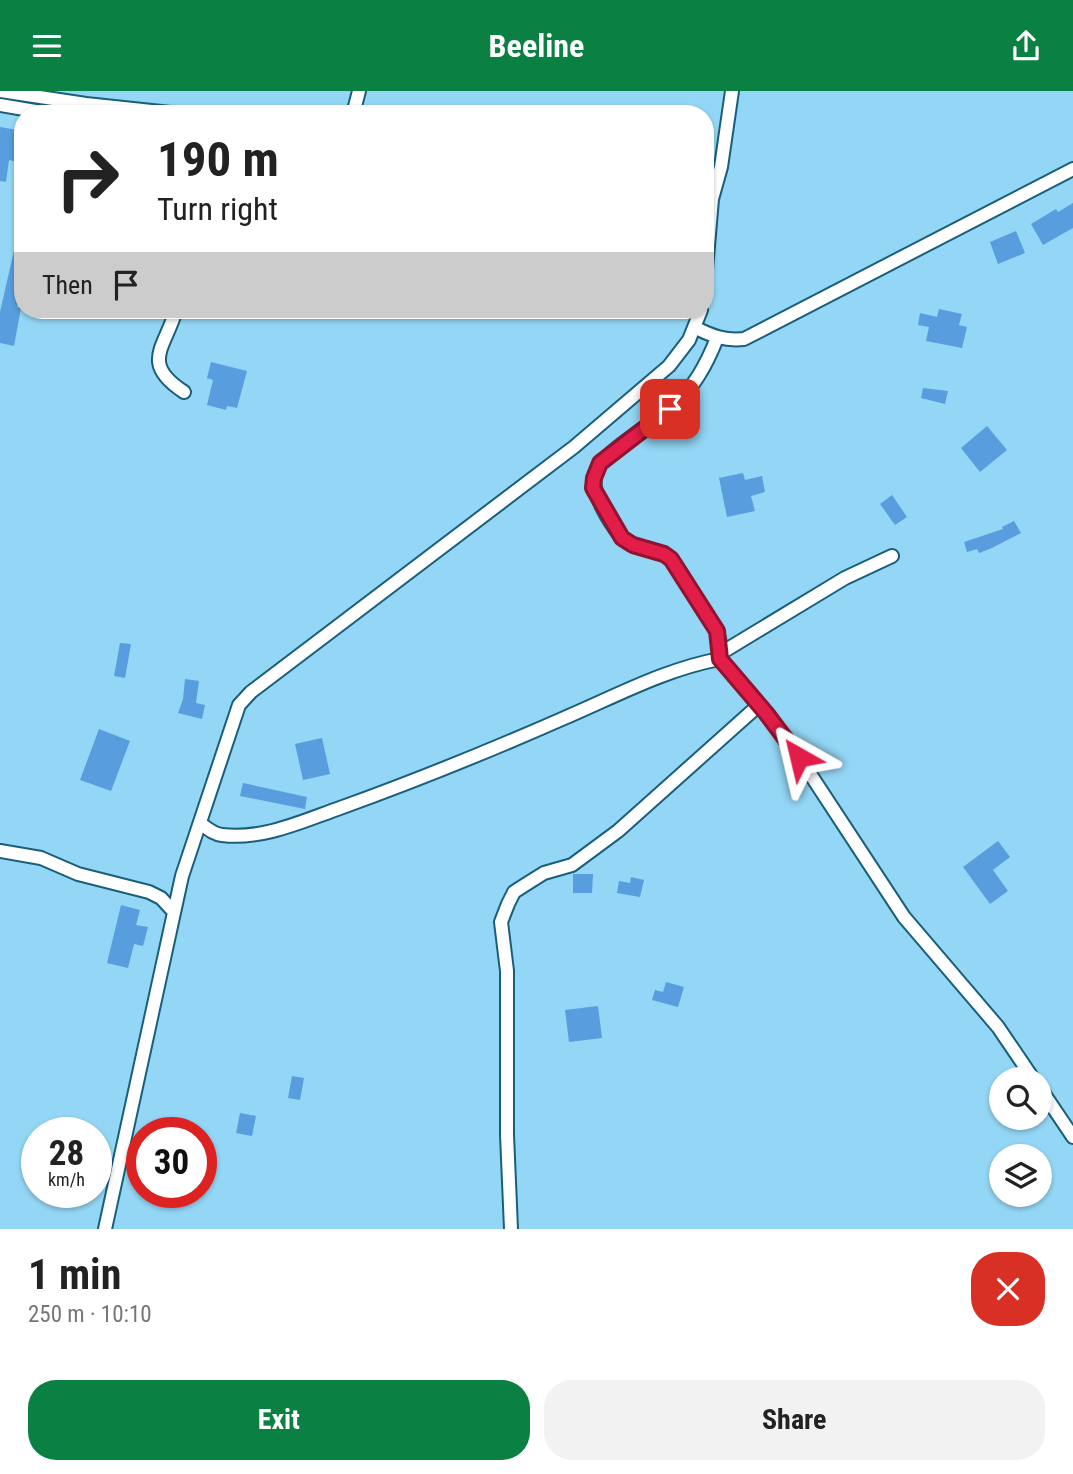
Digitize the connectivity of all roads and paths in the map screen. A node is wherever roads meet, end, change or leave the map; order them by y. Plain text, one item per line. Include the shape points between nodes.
1 (0, 91) edge
2 (732, 91) edge
3 (95, 105) edge
4 (1073, 169) edge
5 (714, 186) edge
6 (173, 319) edge
7 (698, 319) edge
8 (696, 328) junction
9 (717, 338) junction
10 (184, 392) dead end
11 (892, 556) dead end
12 (721, 656) junction
13 (759, 705) junction
14 (200, 823) junction
15 (0, 851) edge
16 (174, 912) junction
17 (1025, 1067) edge
18 (1052, 1106) edge
19 (1073, 1137) edge
20 (105, 1229) edge
21 (511, 1229) edge

1 - 3 street
2 - 5 street
4 - 9 street via 744,339
6 - 10 street via 161,349 160,371
7 - 8 street
8 - 9 street
8 - 14 street via 669,366 573,447 243,699
9 - 12 street via 689,391 600,463 593,488 622,538 671,559 717,631
11 - 12 street via 845,578
12 - 13 street
12 - 14 street via 285,827 223,835
13 - 17 street via 799,757 904,917 999,1027
13 - 21 street via 618,831 572,865 544,873 514,892 508,904 502,922 507,971
14 - 16 street
15 - 16 street via 149,891
16 - 20 street
18 - 19 street

